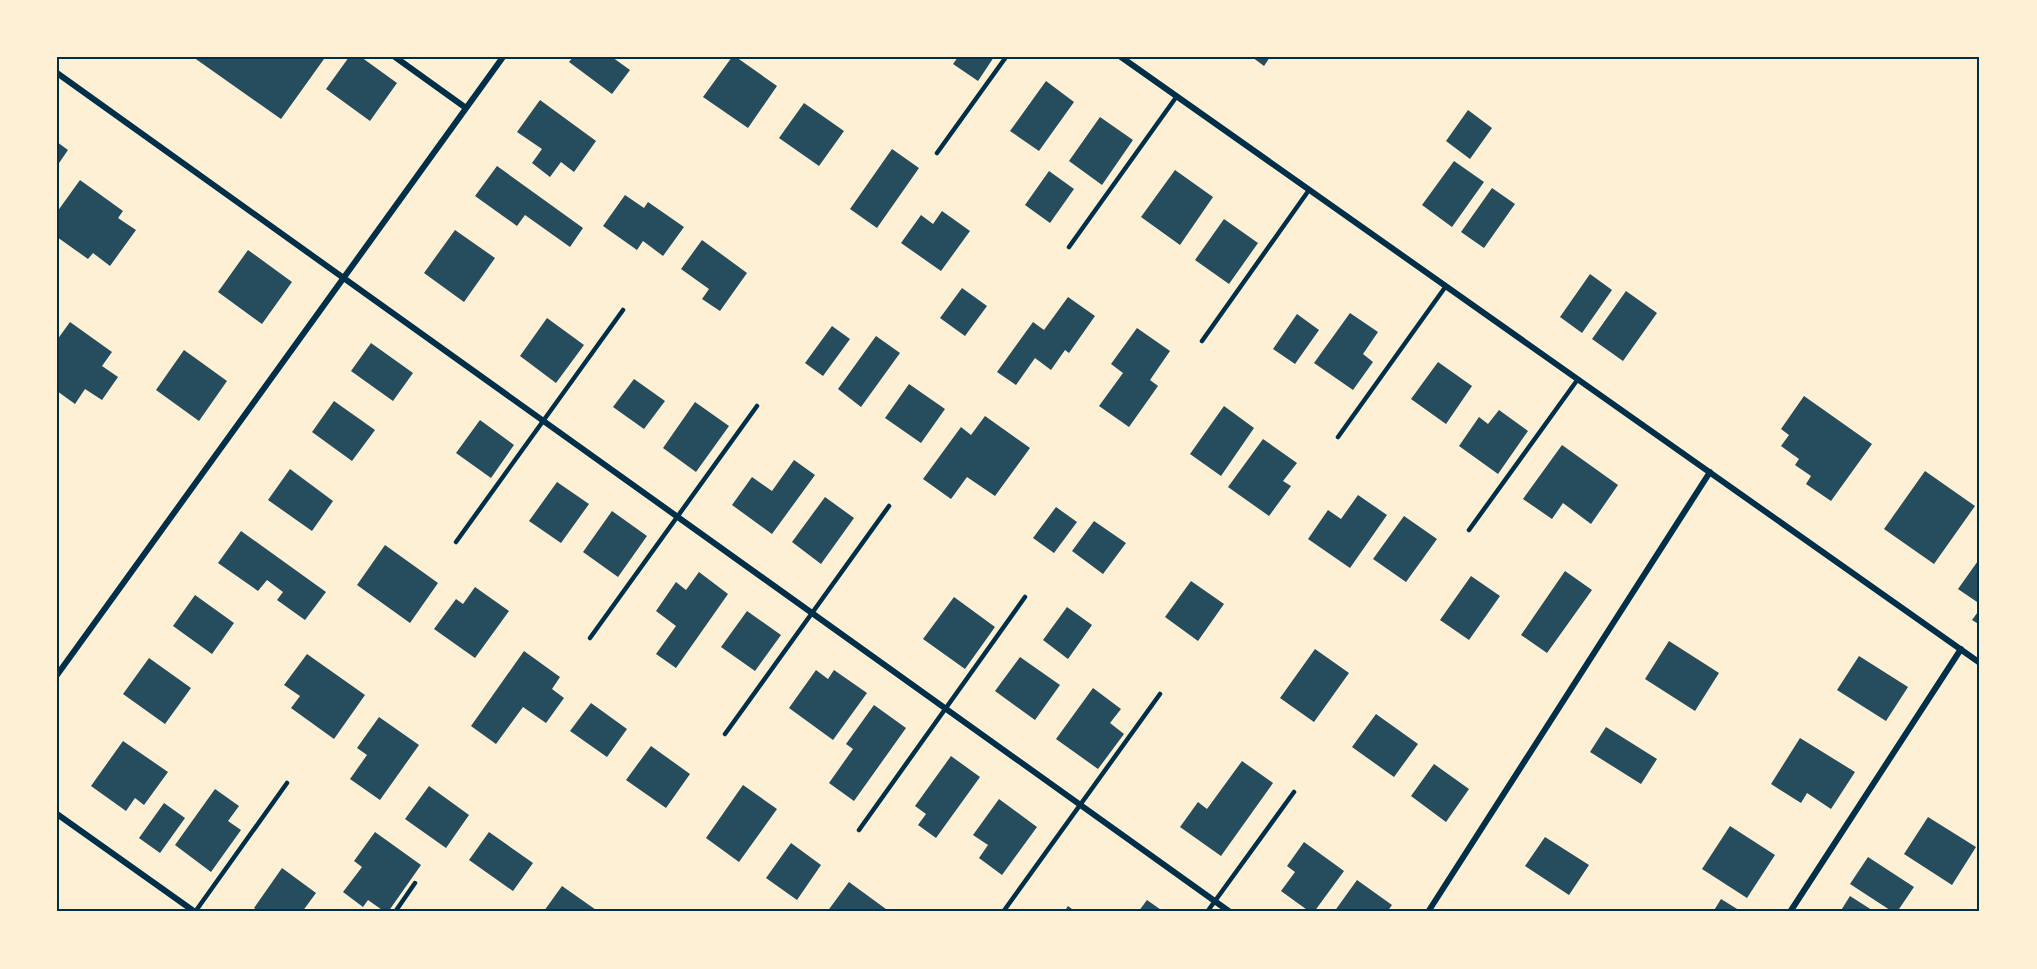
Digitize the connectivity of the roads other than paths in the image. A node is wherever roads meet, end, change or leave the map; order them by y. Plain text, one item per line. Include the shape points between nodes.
1 (395, 57) edge
2 (503, 57) edge
3 (1006, 57) edge
4 (1121, 57) edge
5 (57, 73) edge
6 (1177, 96) junction
7 (466, 108) junction
8 (937, 153) dead end
9 (1309, 190) junction
10 (1069, 247) dead end
11 (343, 278) junction
12 (1446, 286) junction
13 (623, 310) dead end
14 (1202, 341) dead end
15 (1578, 379) junction
16 (757, 406) dead end
17 (543, 421) junction
18 (1338, 437) dead end
19 (1710, 472) junction
20 (889, 506) dead end
21 (677, 517) junction
22 (1469, 530) dead end
23 (456, 542) dead end
24 (1025, 597) dead end
25 (812, 613) junction
26 (590, 638) dead end
27 (1961, 649) junction
28 (1980, 663) edge
29 (57, 675) edge
30 (1160, 694) dead end
31 (946, 709) junction
32 (725, 734) dead end
33 (287, 783) dead end
34 (1294, 792) dead end
35 (1080, 805) junction
36 (57, 814) edge
37 (859, 830) dead end
38 (415, 884) dead end
39 (1215, 901) junction
40 (195, 912) edge
41 (395, 912) edge
42 (1003, 912) edge
43 (1207, 912) edge
44 (1230, 912) edge
45 (1428, 912) edge
46 (1790, 912) edge

1 - 7 street
2 - 7 street
3 - 8 lane
4 - 6 street
5 - 11 street
6 - 9 street
6 - 10 lane
7 - 11 street
9 - 12 street
9 - 14 lane
11 - 17 street
11 - 29 street
12 - 15 street
12 - 18 lane
13 - 17 lane
15 - 19 street
15 - 22 lane
16 - 21 lane
17 - 21 street
17 - 23 lane
19 - 27 street
19 - 45 street
20 - 25 lane
21 - 25 street
21 - 26 lane
24 - 31 lane
25 - 31 street
25 - 32 lane
27 - 28 street
27 - 46 street
30 - 35 lane
31 - 35 street
31 - 37 lane
33 - 40 lane
34 - 39 lane
35 - 39 street
35 - 42 lane
36 - 40 street
38 - 41 lane
39 - 43 lane
39 - 44 street

